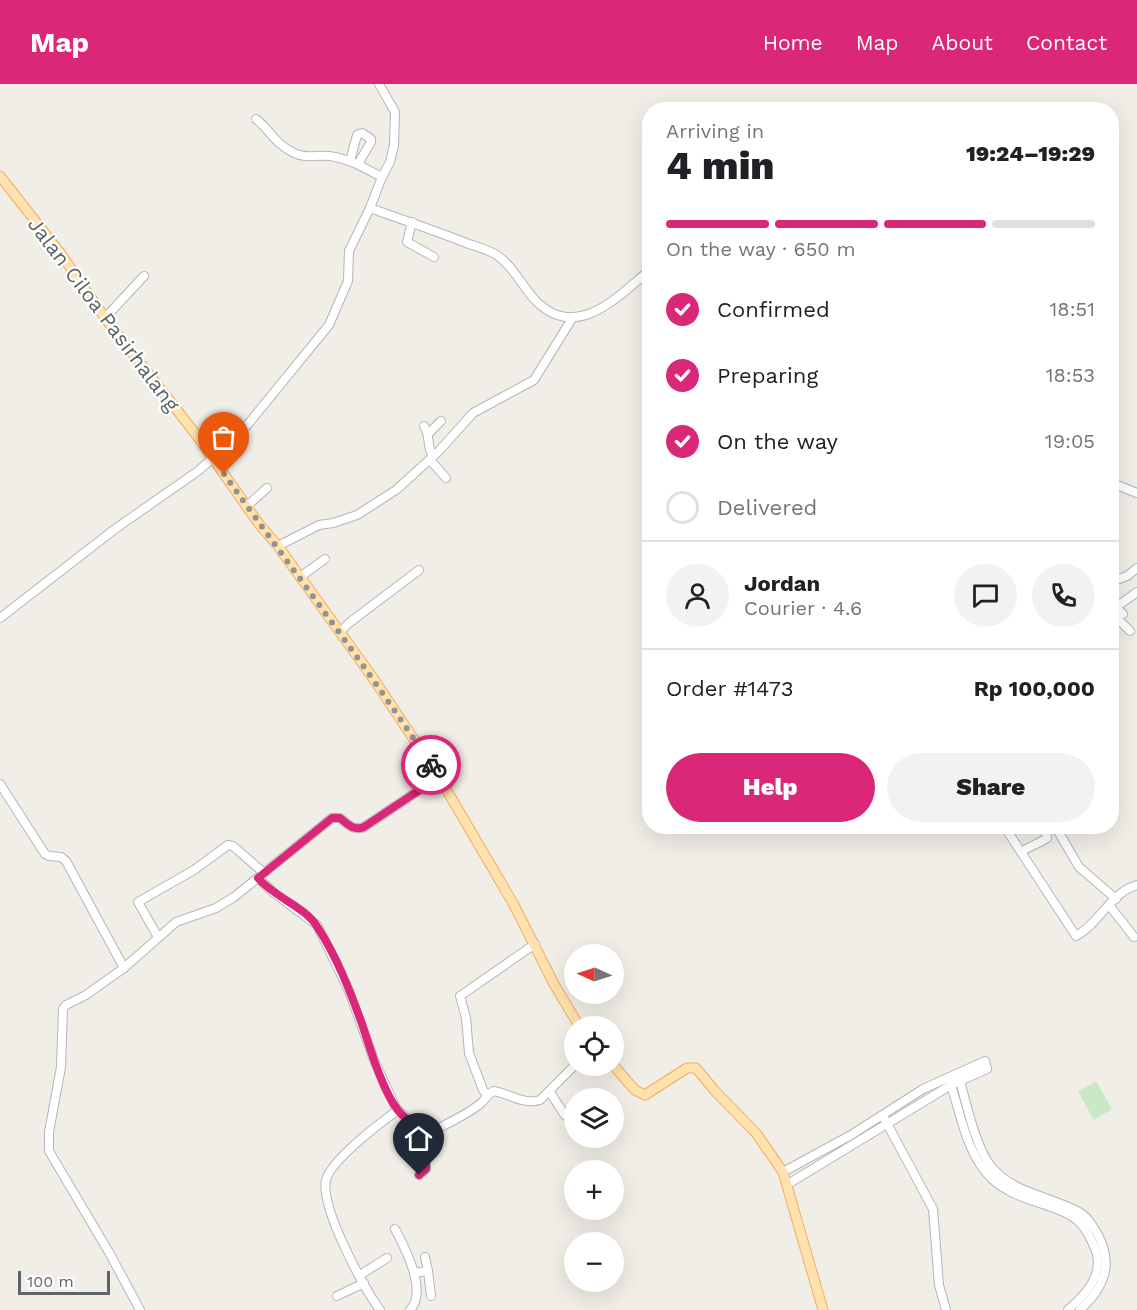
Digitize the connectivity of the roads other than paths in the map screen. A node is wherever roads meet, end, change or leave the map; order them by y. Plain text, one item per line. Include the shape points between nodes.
1 (379, 84) edge
2 (256, 119) dead end
3 (0, 176) edge
4 (382, 177) junction
5 (370, 208) junction
6 (412, 222) junction
7 (434, 256) dead end
8 (144, 276) dead end
9 (642, 277) edge
10 (573, 317) junction
11 (105, 318) junction
12 (441, 421) dead end
13 (213, 458) junction
14 (431, 458) junction
15 (446, 478) dead end
16 (1119, 486) edge
17 (267, 488) dead end
18 (1137, 493) edge
19 (247, 506) junction
20 (278, 546) junction
21 (325, 559) dead end
22 (419, 570) dead end
23 (1136, 571) edge
24 (300, 577) junction
25 (1119, 579) dead end
26 (1137, 592) edge
27 (1133, 600) edge
28 (1119, 607) edge
29 (1119, 612) edge
30 (1123, 614) dead end
31 (1119, 617) edge
32 (0, 618) edge
33 (1130, 631) dead end
34 (340, 632) junction
35 (439, 777) junction
36 (0, 784) edge
37 (1009, 834) edge
38 (1046, 834) edge
39 (1059, 834) edge
40 (1021, 852) junction
41 (261, 876) junction
42 (1137, 885) edge
43 (1116, 899) junction
44 (1109, 905) junction
45 (158, 937) junction
46 (1134, 937) dead end
47 (535, 944) junction
48 (124, 968) junction
49 (573, 1016) edge
50 (986, 1065) dead end
51 (565, 1076) edge
52 (623, 1076) edge
53 (959, 1077) junction
54 (950, 1082) junction
55 (550, 1092) junction
56 (488, 1095) junction
57 (398, 1110) junction
58 (564, 1114) edge
59 (882, 1114) junction
60 (887, 1123) junction
61 (421, 1131) junction
62 (783, 1172) junction
63 (419, 1175) dead end
64 (788, 1184) junction
65 (394, 1229) dead end
66 (424, 1257) dead end
67 (387, 1258) dead end
68 (428, 1270) junction
69 (414, 1274) junction
70 (362, 1279) junction
71 (337, 1296) dead end
72 (430, 1296) dead end
73 (140, 1310) edge
74 (380, 1310) edge
75 (410, 1310) edge
76 (823, 1310) edge
77 (946, 1310) edge
78 (1068, 1310) edge
79 (1080, 1310) edge

1 - 4 street via 395,112 396,124 390,162
2 - 4 street via 273,138 296,154 334,156
3 - 11 main road, Jalan Ciloa Pasirhalang via 62,254
4 - 5 street
5 - 6 street
5 - 13 street via 349,251 348,280 329,325 240,434
6 - 7 street via 407,242
6 - 10 street via 497,255 537,302
8 - 11 street
9 - 10 street via 606,306
10 - 14 street via 534,380 473,413
11 - 13 main road, Jalan Ciloa Pasirhalang
12 - 14 street via 426,430
13 - 19 main road, Jalan Ciloa Pasirhalang
13 - 32 street
14 - 15 street
14 - 20 street via 396,490 357,516 319,525
16 - 18 street
17 - 19 street
19 - 20 main road, Jalan Ciloa Pasirhalang
20 - 24 main road, Jalan Ciloa Pasirhalang
21 - 24 street
22 - 34 street
23 - 25 street
24 - 34 main road, Jalan Ciloa Pasirhalang
26 - 27 street
27 - 28 street
29 - 30 street
31 - 33 street
34 - 35 main road, Jalan Ciloa Pasirhalang
35 - 41 street via 364,827 358,829 340,818 332,818
35 - 47 main road, Jalan Ciloa Pasirhalang
36 - 48 street via 45,854 66,861
37 - 40 street
38 - 40 street via 1047,838
39 - 43 street via 1079,867
40 - 44 street via 1076,936
41 - 45 street via 216,908 176,922
41 - 45 street via 228,845 138,902
41 - 57 street via 274,893 317,925
42 - 43 street
43 - 44 street
44 - 46 street
45 - 48 street
47 - 49 main road, Jalan Ciloa Pasirhalang
47 - 56 street via 460,996 469,1053
48 - 73 street via 63,1009 61,1067 48,1141 51,1156
50 - 53 street
51 - 55 street
52 - 62 main road via 645,1095 687,1068 696,1068 756,1133
53 - 54 street
53 - 79 street via 989,1164 1006,1180 1082,1213 1101,1240 1106,1255 1101,1284
54 - 59 street via 923,1089
54 - 60 street
54 - 78 street via 981,1167 991,1178 1026,1199 1077,1220 1093,1243 1098,1257 1094,1281
55 - 56 street via 534,1102 496,1091
55 - 58 street
56 - 61 street via 447,1124 429,1133
57 - 61 street
57 - 70 street via 345,1155 326,1180 331,1213
59 - 60 street
59 - 62 street
60 - 64 street
60 - 77 street via 933,1209 939,1286
61 - 63 street via 419,1142 427,1164
62 - 64 main road
64 - 76 main road
65 - 69 street
66 - 68 street
67 - 70 street
68 - 69 street
68 - 72 street
69 - 75 street via 416,1301
70 - 71 street
70 - 74 street

